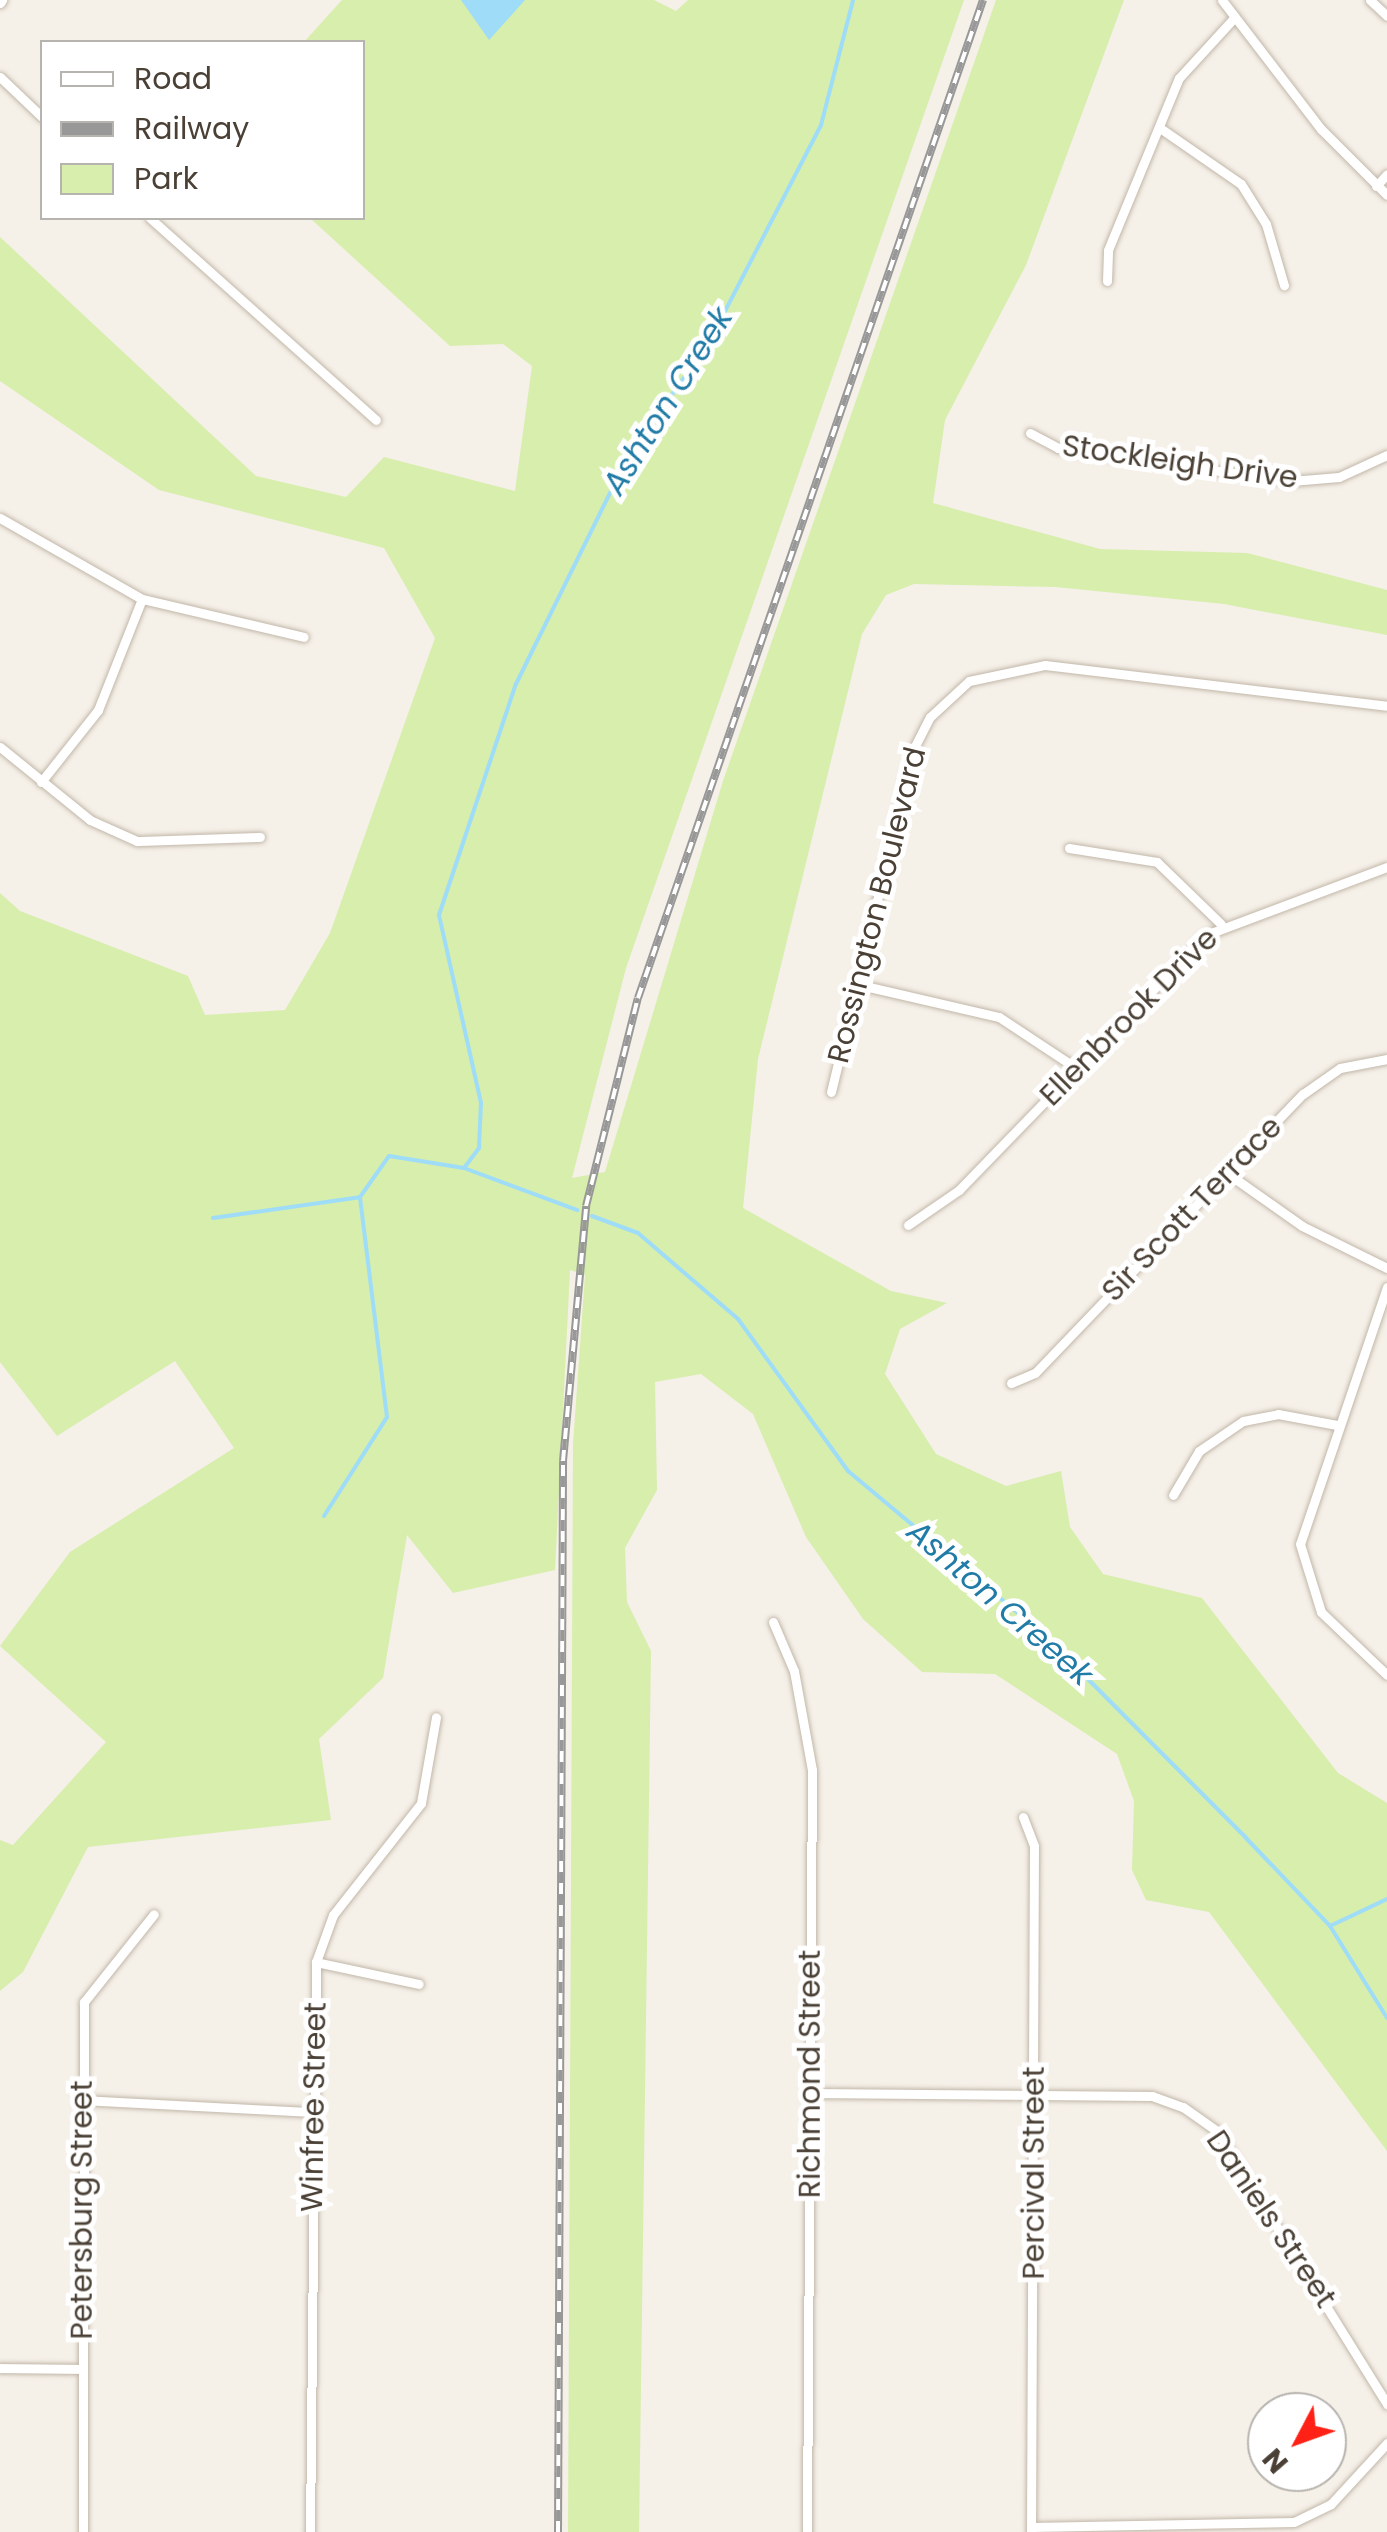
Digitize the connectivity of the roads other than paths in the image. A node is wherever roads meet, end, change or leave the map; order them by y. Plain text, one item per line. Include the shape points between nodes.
1 (1222, 0) edge
2 (1370, 0) edge
3 (1387, 16) edge
4 (1233, 19) junction
5 (0, 78) edge
6 (40, 115) edge
7 (1160, 128) junction
8 (1387, 174) edge
9 (1376, 186) junction
10 (1387, 195) edge
11 (152, 220) edge
12 (1107, 280) dead end
13 (1284, 285) dead end
14 (376, 420) dead end
15 (1030, 434) dead end
16 (1387, 455) edge
17 (0, 518) edge
18 (142, 598) junction
19 (304, 637) dead end
20 (1387, 706) edge
21 (0, 746) edge
22 (41, 782) junction
23 (260, 837) dead end
24 (1069, 848) dead end
25 (1387, 868) edge
26 (1221, 924) junction
27 (856, 984) junction
28 (1387, 1059) edge
29 (1076, 1068) junction
30 (831, 1092) dead end
31 (1227, 1173) junction
32 (908, 1226) dead end
33 (1387, 1268) edge
34 (1387, 1288) edge
35 (1011, 1383) dead end
36 (1337, 1426) junction
37 (1173, 1494) dead end
38 (773, 1622) dead end
39 (1387, 1676) edge
40 (436, 1717) dead end
41 (1023, 1816) dead end
42 (154, 1914) dead end
43 (316, 1962) junction
44 (418, 1984) dead end
45 (810, 2092) junction
46 (1035, 2094) junction
47 (81, 2100) junction
48 (313, 2112) junction
49 (0, 2368) edge
50 (83, 2369) junction
51 (1387, 2404) edge
52 (1387, 2443) edge
53 (1032, 2530) edge
54 (83, 2532) edge
55 (310, 2532) edge
56 (807, 2532) edge

1 - 4 street
2 - 3 street
4 - 7 street via 1186,67
4 - 9 street
5 - 6 street
7 - 12 street via 1108,250
7 - 13 street via 1241,184 1266,224
8 - 9 street
9 - 10 street
11 - 14 street
15 - 16 street, Stockleigh Drive via 1058,448 1291,481 1339,478
17 - 18 street
18 - 19 street
18 - 22 street via 98,710
20 - 27 street, Rossington Boulevard via 1045,665 968,681 930,716 913,750
21 - 22 street
22 - 23 street via 90,820 137,841
24 - 26 street via 1116,848 1157,862
25 - 26 street, Ellenbrook Drive
26 - 29 street, Ellenbrook Drive
27 - 29 street via 998,1017
27 - 30 street, Rossington Boulevard
28 - 31 street, Sir Scott Terrace via 1326,1075
29 - 32 street, Ellenbrook Drive via 931,1217
31 - 33 street via 1302,1226
31 - 35 street, Sir Scott Terrace via 1035,1373
34 - 36 street
36 - 37 street via 1278,1414 1244,1421 1198,1451
36 - 39 street via 1304,1519 1304,1581 1330,1624
38 - 45 street, Richmond Street via 794,1670 812,1770
40 - 43 street, Winfree Street via 421,1803 333,1915
41 - 46 street, Percival Street via 1034,1846
42 - 47 street, Petersburg Street via 84,2002
43 - 44 street
43 - 48 street, Winfree Street
45 - 46 street, Daniels Street
45 - 56 street, Richmond Street
46 - 51 street, Daniels Street via 1152,2096 1217,2131
46 - 53 street, Percival Street
47 - 48 street
47 - 50 street, Petersburg Street
48 - 55 street, Winfree Street
49 - 50 street
50 - 54 street, Petersburg Street
52 - 53 street via 1331,2504 1294,2522

